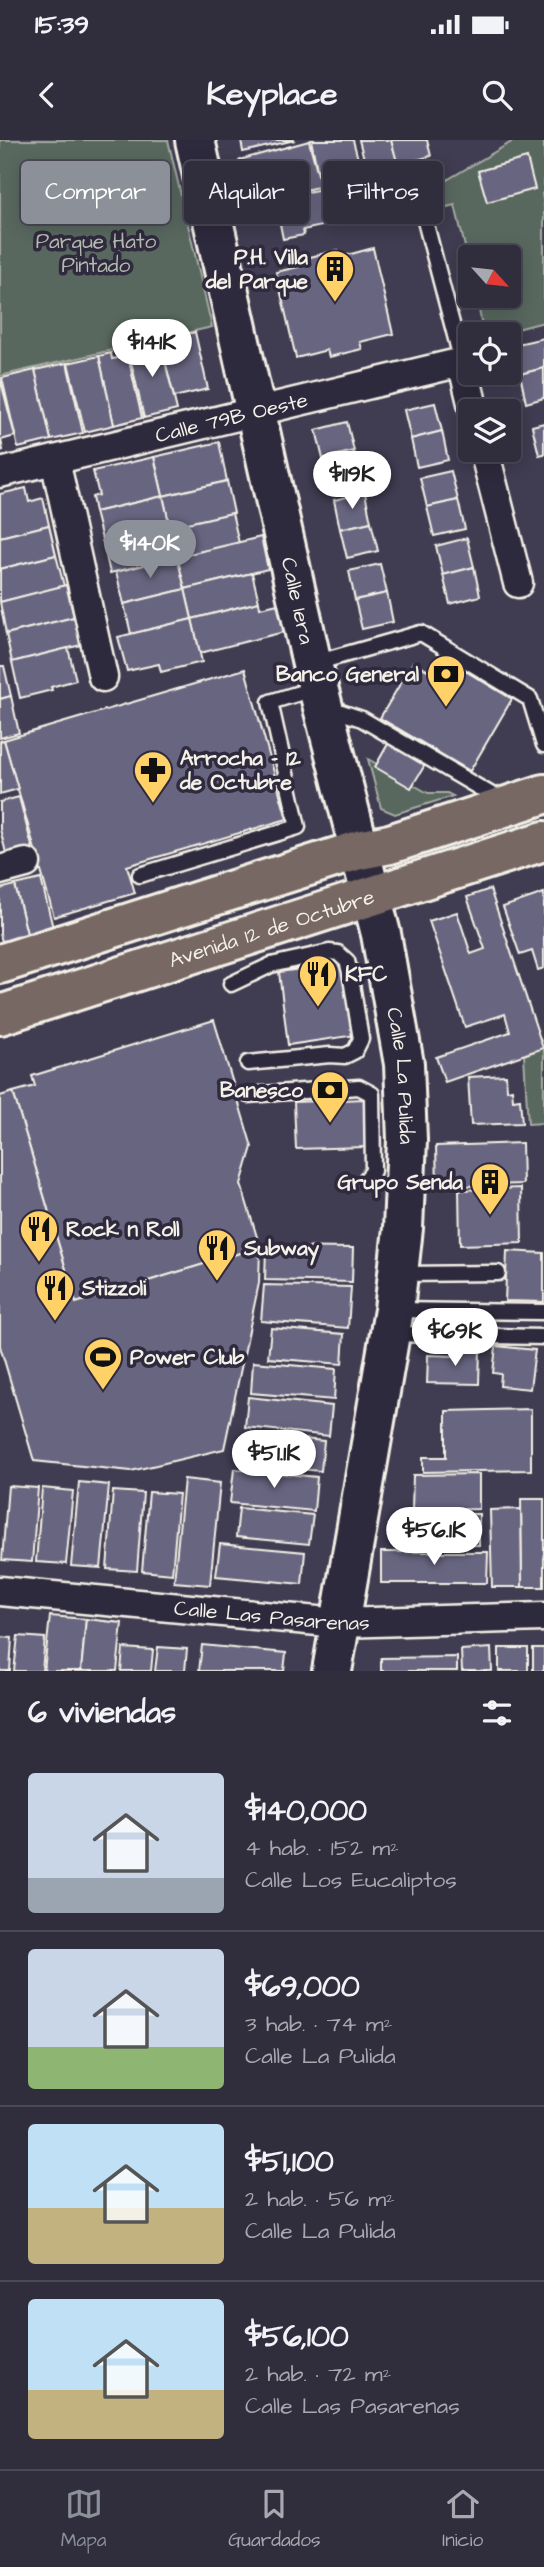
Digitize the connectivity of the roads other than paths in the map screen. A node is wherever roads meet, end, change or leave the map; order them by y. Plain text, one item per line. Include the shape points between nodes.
1 (195, 140) edge
2 (426, 224) edge
3 (458, 347) edge
4 (458, 363) edge
5 (254, 412) junction
6 (55, 460) junction
7 (487, 462) edge
8 (0, 473) edge
9 (518, 583) dead end
10 (103, 677) dead end
11 (317, 686) junction
12 (544, 745) edge
13 (527, 799) edge
14 (544, 841) edge
15 (359, 850) junction
16 (140, 875) dead end
17 (371, 897) junction
18 (0, 964) edge
19 (231, 984) dead end
20 (0, 1015) edge
21 (248, 1063) dead end
22 (248, 1095) dead end
23 (366, 1179) dead end
24 (498, 1273) dead end
25 (394, 1306) junction
26 (544, 1312) edge
27 (544, 1337) edge
28 (0, 1591) edge
29 (544, 1617) edge
30 (339, 1623) junction
31 (331, 1671) edge

1 - 5 main road, Calle 1era
2 - 3 lane
4 - 5 street, Calle 79B Oeste
5 - 6 street, Calle 79B Oeste
5 - 11 main road, Calle 1era
6 - 8 street, Calle 79B Oeste
6 - 10 street
7 - 9 street
11 - 12 lane via 421,634 530,699
11 - 13 lane via 362,719
11 - 15 main road, Calle 1era
11 - 16 lane via 270,702 298,827
13 - 15 main road
14 - 17 main road, Avenida 12 de Octubre
15 - 17 main road, Calle 1era
15 - 18 main road
17 - 20 main road, Avenida 12 de Octubre
17 - 25 main road, Calle La Pulida via 404,1064 407,1140
19 - 21 lane via 271,965 329,951 346,961 350,972 360,1039 355,1051 345,1056
22 - 23 lane via 359,1087 372,1094 373,1171
24 - 25 lane
25 - 26 lane
25 - 27 lane
25 - 30 main road, Calle La Pulida
28 - 30 street, Calle Las Pasarenas
29 - 30 street, Calle Las Pasarenas
30 - 31 main road, Calle La Pulida

